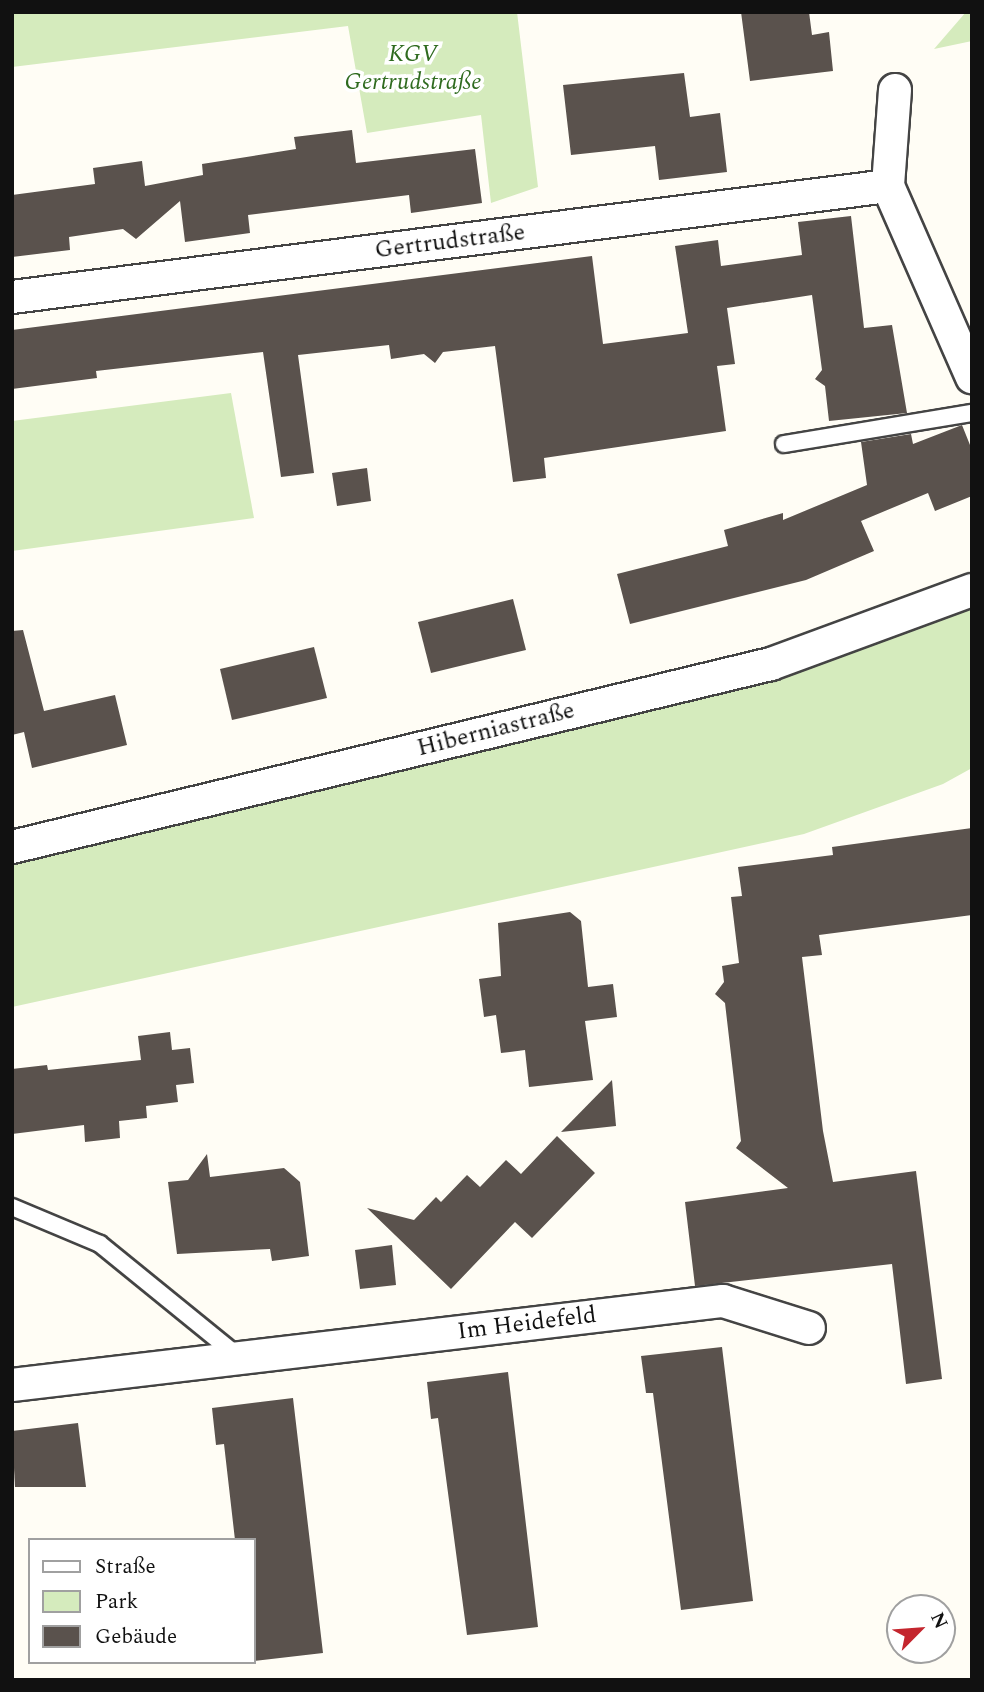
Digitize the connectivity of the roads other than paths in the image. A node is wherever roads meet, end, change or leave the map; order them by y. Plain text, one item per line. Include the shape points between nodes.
1 (895, 90) dead end
2 (888, 186) junction
3 (12, 297) edge
4 (972, 377) edge
5 (972, 413) edge
6 (783, 444) dead end
7 (972, 590) edge
8 (12, 847) edge
9 (12, 1207) edge
10 (810, 1328) dead end
11 (241, 1359) junction
12 (12, 1385) edge

1 - 2 street
2 - 3 street, Gertrudstraße
2 - 4 street
5 - 6 lane
7 - 8 street, Hiberniastraße via 771,664
9 - 11 lane via 100,1244
10 - 11 street, Im Heidefeld via 723,1301
11 - 12 street, Im Heidefeld

